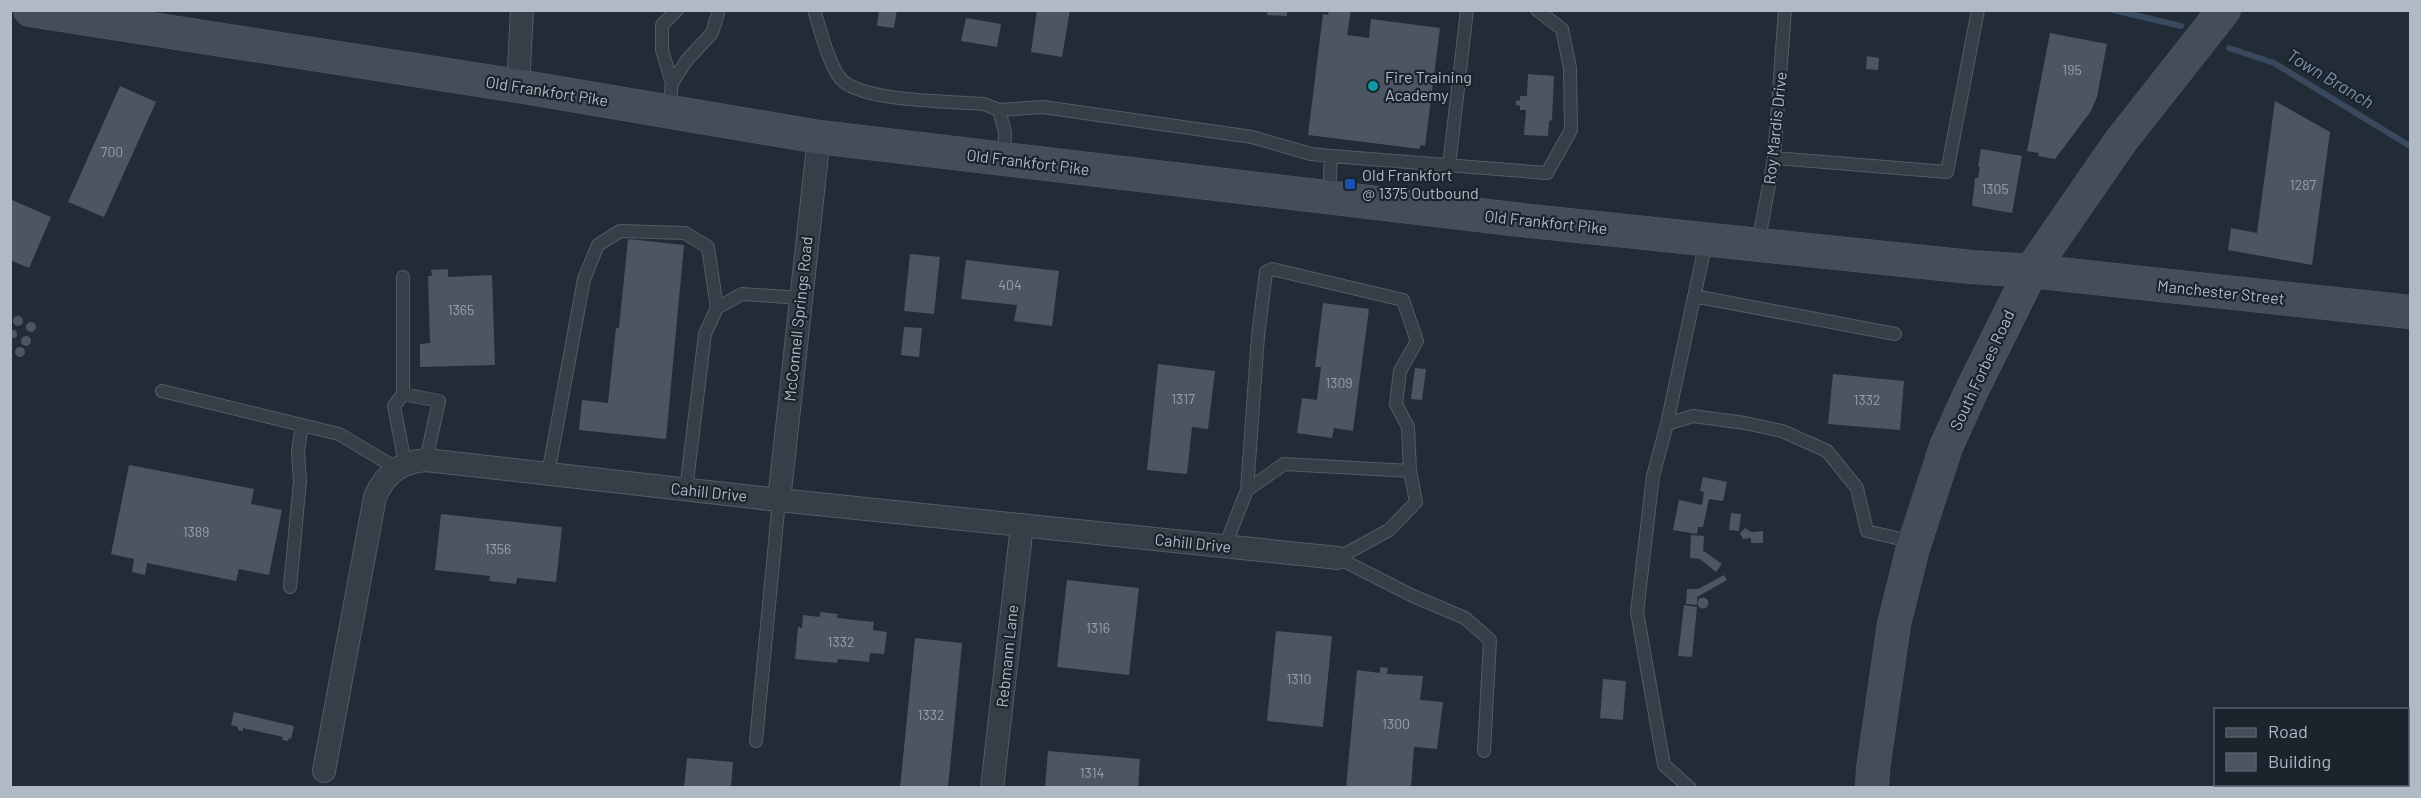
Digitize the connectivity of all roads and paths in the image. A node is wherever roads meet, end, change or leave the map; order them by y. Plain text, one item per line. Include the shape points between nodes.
1 (522, 10) edge
2 (677, 10) edge
3 (719, 10) edge
4 (814, 10) edge
5 (1467, 10) edge
6 (1537, 10) edge
7 (1785, 10) edge
8 (1978, 10) edge
9 (2224, 10) edge
10 (39, 11) edge
11 (518, 86) junction
12 (671, 97) junction
13 (999, 110) junction
14 (819, 137) junction
15 (1331, 156) junction
16 (1774, 158) junction
17 (1004, 159) junction
18 (1449, 166) junction
19 (1329, 197) junction
20 (1706, 239) junction
21 (1757, 245) junction
22 (2031, 271) junction
23 (403, 277) dead end
24 (1694, 296) junction
25 (801, 298) junction
26 (717, 308) junction
27 (2410, 312) edge
28 (1895, 334) dead end
29 (162, 391) dead end
30 (403, 394) junction
31 (1667, 424) junction
32 (302, 425) junction
33 (409, 464) junction
34 (1410, 471) junction
35 (548, 474) junction
36 (686, 490) junction
37 (1247, 490) junction
38 (779, 500) junction
39 (1022, 525) junction
40 (1915, 542) junction
41 (1225, 546) junction
42 (1338, 558) junction
43 (290, 587) dead end
44 (756, 741) dead end
45 (1484, 751) dead end
46 (323, 779) edge
47 (992, 788) edge
48 (1690, 788) edge
49 (1872, 788) edge

1 - 11 street
2 - 12 lane via 662,25 662,50
3 - 12 lane via 712,33 687,60
4 - 13 lane via 829,57 843,82 869,94 984,104
5 - 18 lane
6 - 18 lane via 1562,29 1570,68 1571,130 1547,173
7 - 16 lane, Roy Mardis Drive
8 - 16 lane via 1947,172
9 - 22 main road, South Forbes Road via 2120,142
10 - 11 main road, Old Frankfort Pike
11 - 12 main road, Old Frankfort Pike
12 - 14 main road, Old Frankfort Pike
13 - 15 lane via 1043,108 1252,137
13 - 17 lane via 1005,132
14 - 17 main road, Old Frankfort Pike
14 - 25 street, McConnell Springs Road
15 - 18 lane
15 - 19 lane
16 - 21 lane, Roy Mardis Drive
17 - 19 main road, Old Frankfort Pike
19 - 20 main road, Old Frankfort Pike
20 - 21 main road, Old Frankfort Pike
20 - 24 lane
21 - 22 main road, Old Frankfort Pike
22 - 27 main road, Manchester Street
22 - 40 main road, South Forbes Road via 1946,447
23 - 30 lane
24 - 28 lane
24 - 31 lane
25 - 26 lane via 742,294
25 - 38 street, McConnell Springs Road
26 - 35 lane via 708,247 685,232 620,231 598,245 584,279
26 - 36 lane via 705,334
29 - 32 lane
30 - 33 lane via 394,406
30 - 33 lane via 439,401
31 - 40 lane via 1693,416 1745,423 1782,431 1827,451 1857,488 1868,531
31 - 48 lane via 1653,476 1637,612 1664,765
32 - 33 lane via 339,434
32 - 43 lane
33 - 35 street, Cahill Drive
33 - 46 street via 380,485 373,507
34 - 37 lane via 1284,464
34 - 37 lane via 1408,428 1396,404 1400,371 1417,341 1404,300 1272,269 1266,272 1258,336
34 - 42 lane via 1416,502 1389,530
35 - 36 street, Cahill Drive
36 - 38 street, Cahill Drive
37 - 41 lane
38 - 39 street, Cahill Drive
38 - 44 lane
39 - 41 street, Cahill Drive
39 - 47 street, Rebmann Lane
40 - 49 main road, South Forbes Road via 1894,624
41 - 42 street, Cahill Drive
42 - 45 lane via 1465,618 1490,640

